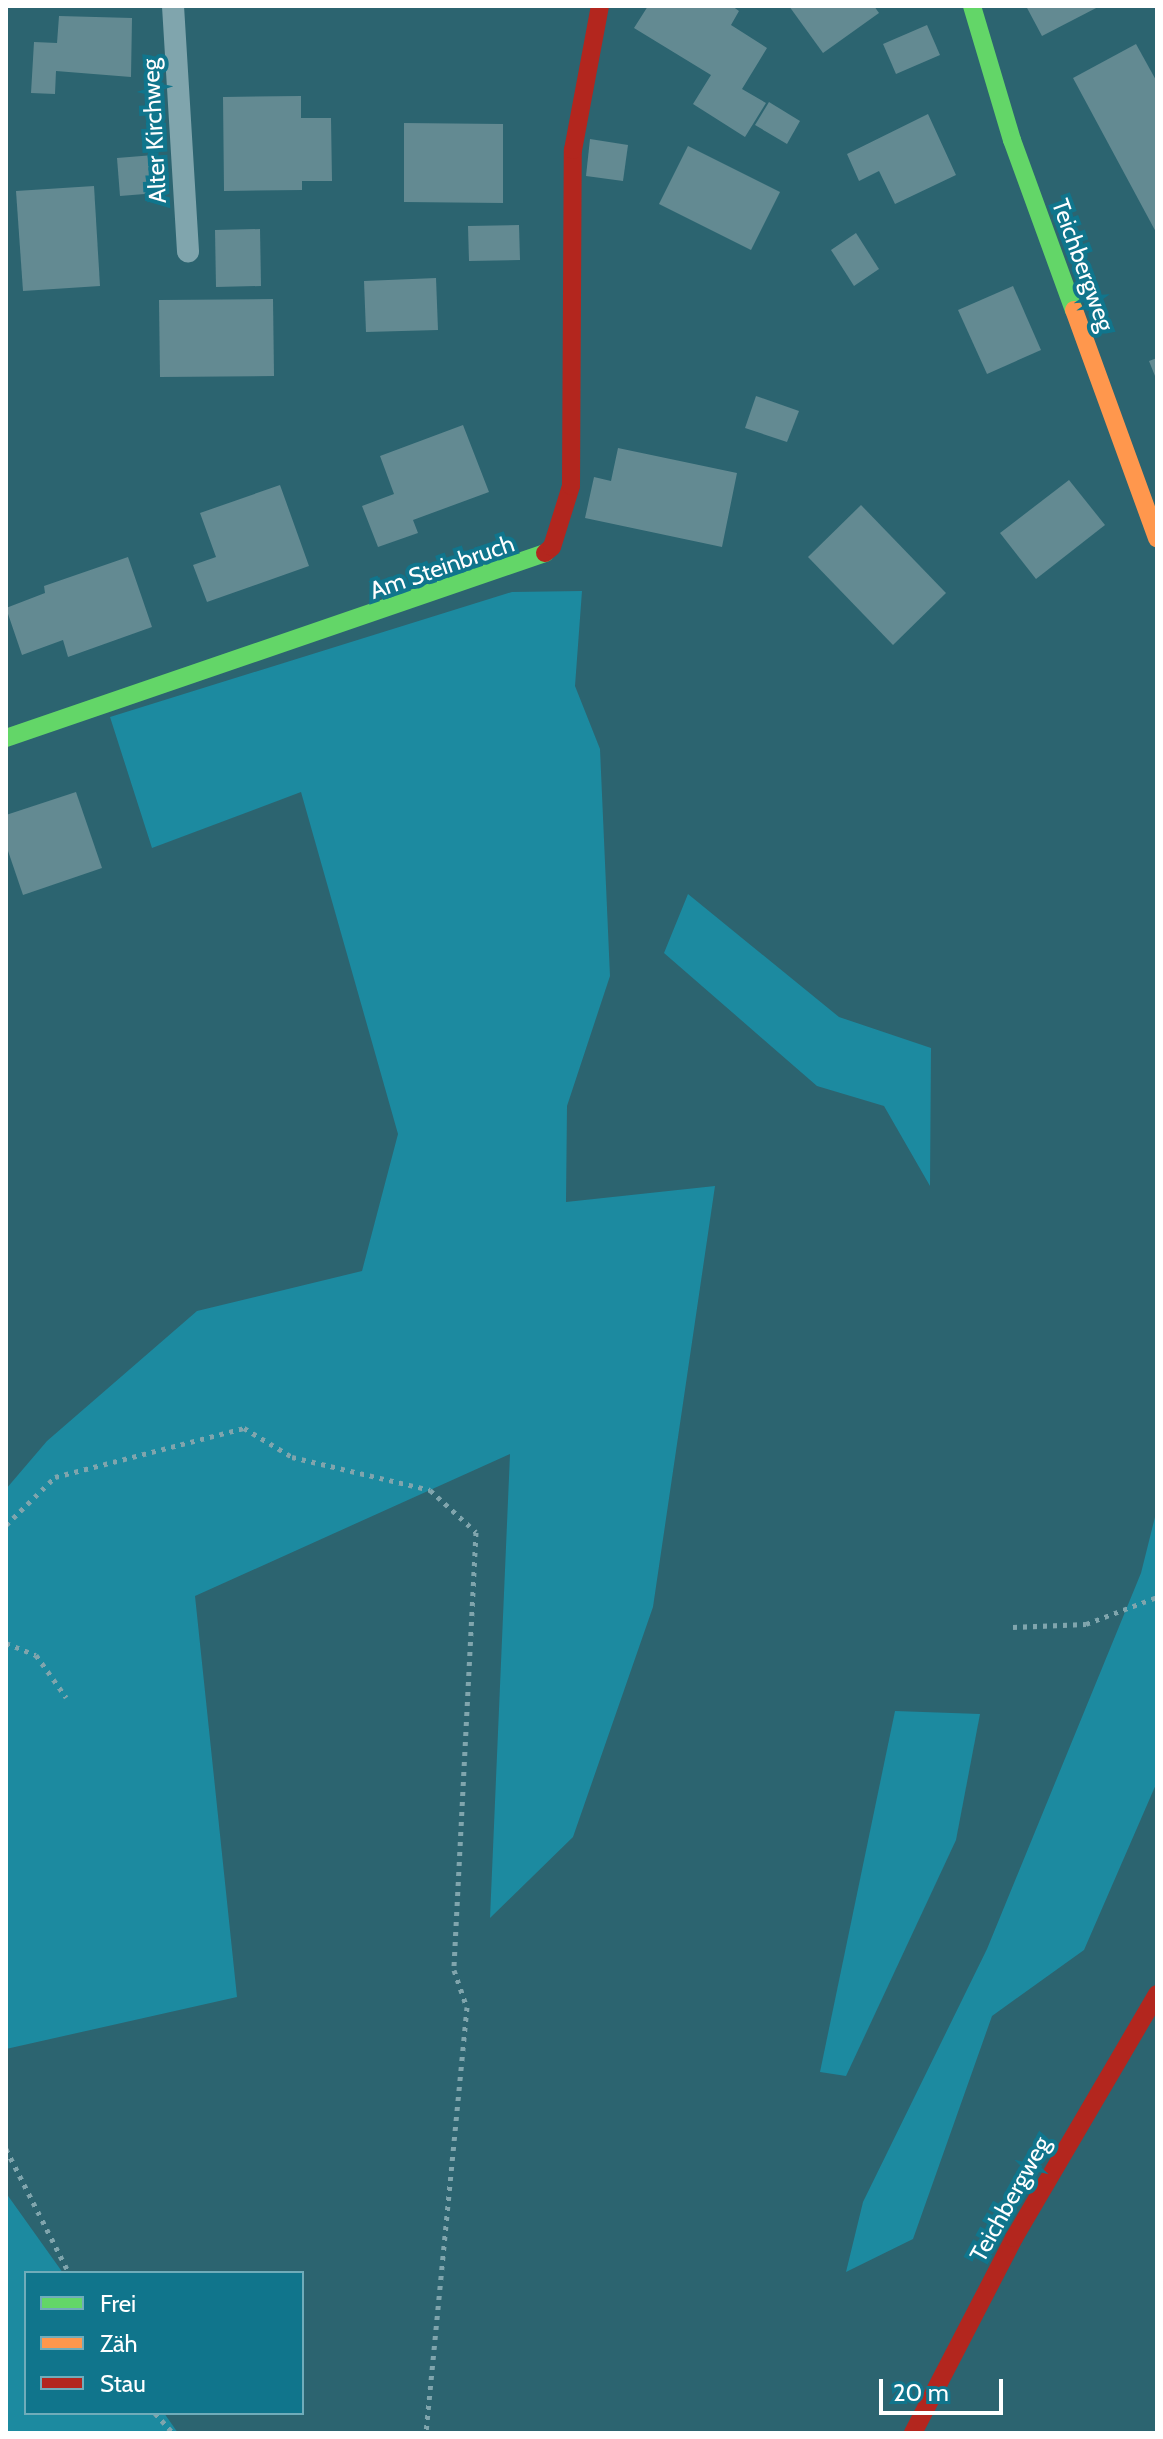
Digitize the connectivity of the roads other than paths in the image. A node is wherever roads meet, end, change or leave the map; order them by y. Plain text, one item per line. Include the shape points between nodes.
1 (173, 6) edge
2 (600, 6) edge
3 (972, 6) edge
4 (188, 252) dead end
5 (1157, 538) edge
6 (6, 738) edge
7 (1157, 1994) edge
8 (913, 2433) edge

1 - 4 lane, Alter Kirchweg
2 - 6 street, Am Steinbruch via 573,150 571,486 552,547 537,560
3 - 5 street, Teichbergweg via 1012,140
7 - 8 street, Teichbergweg via 1014,2238

